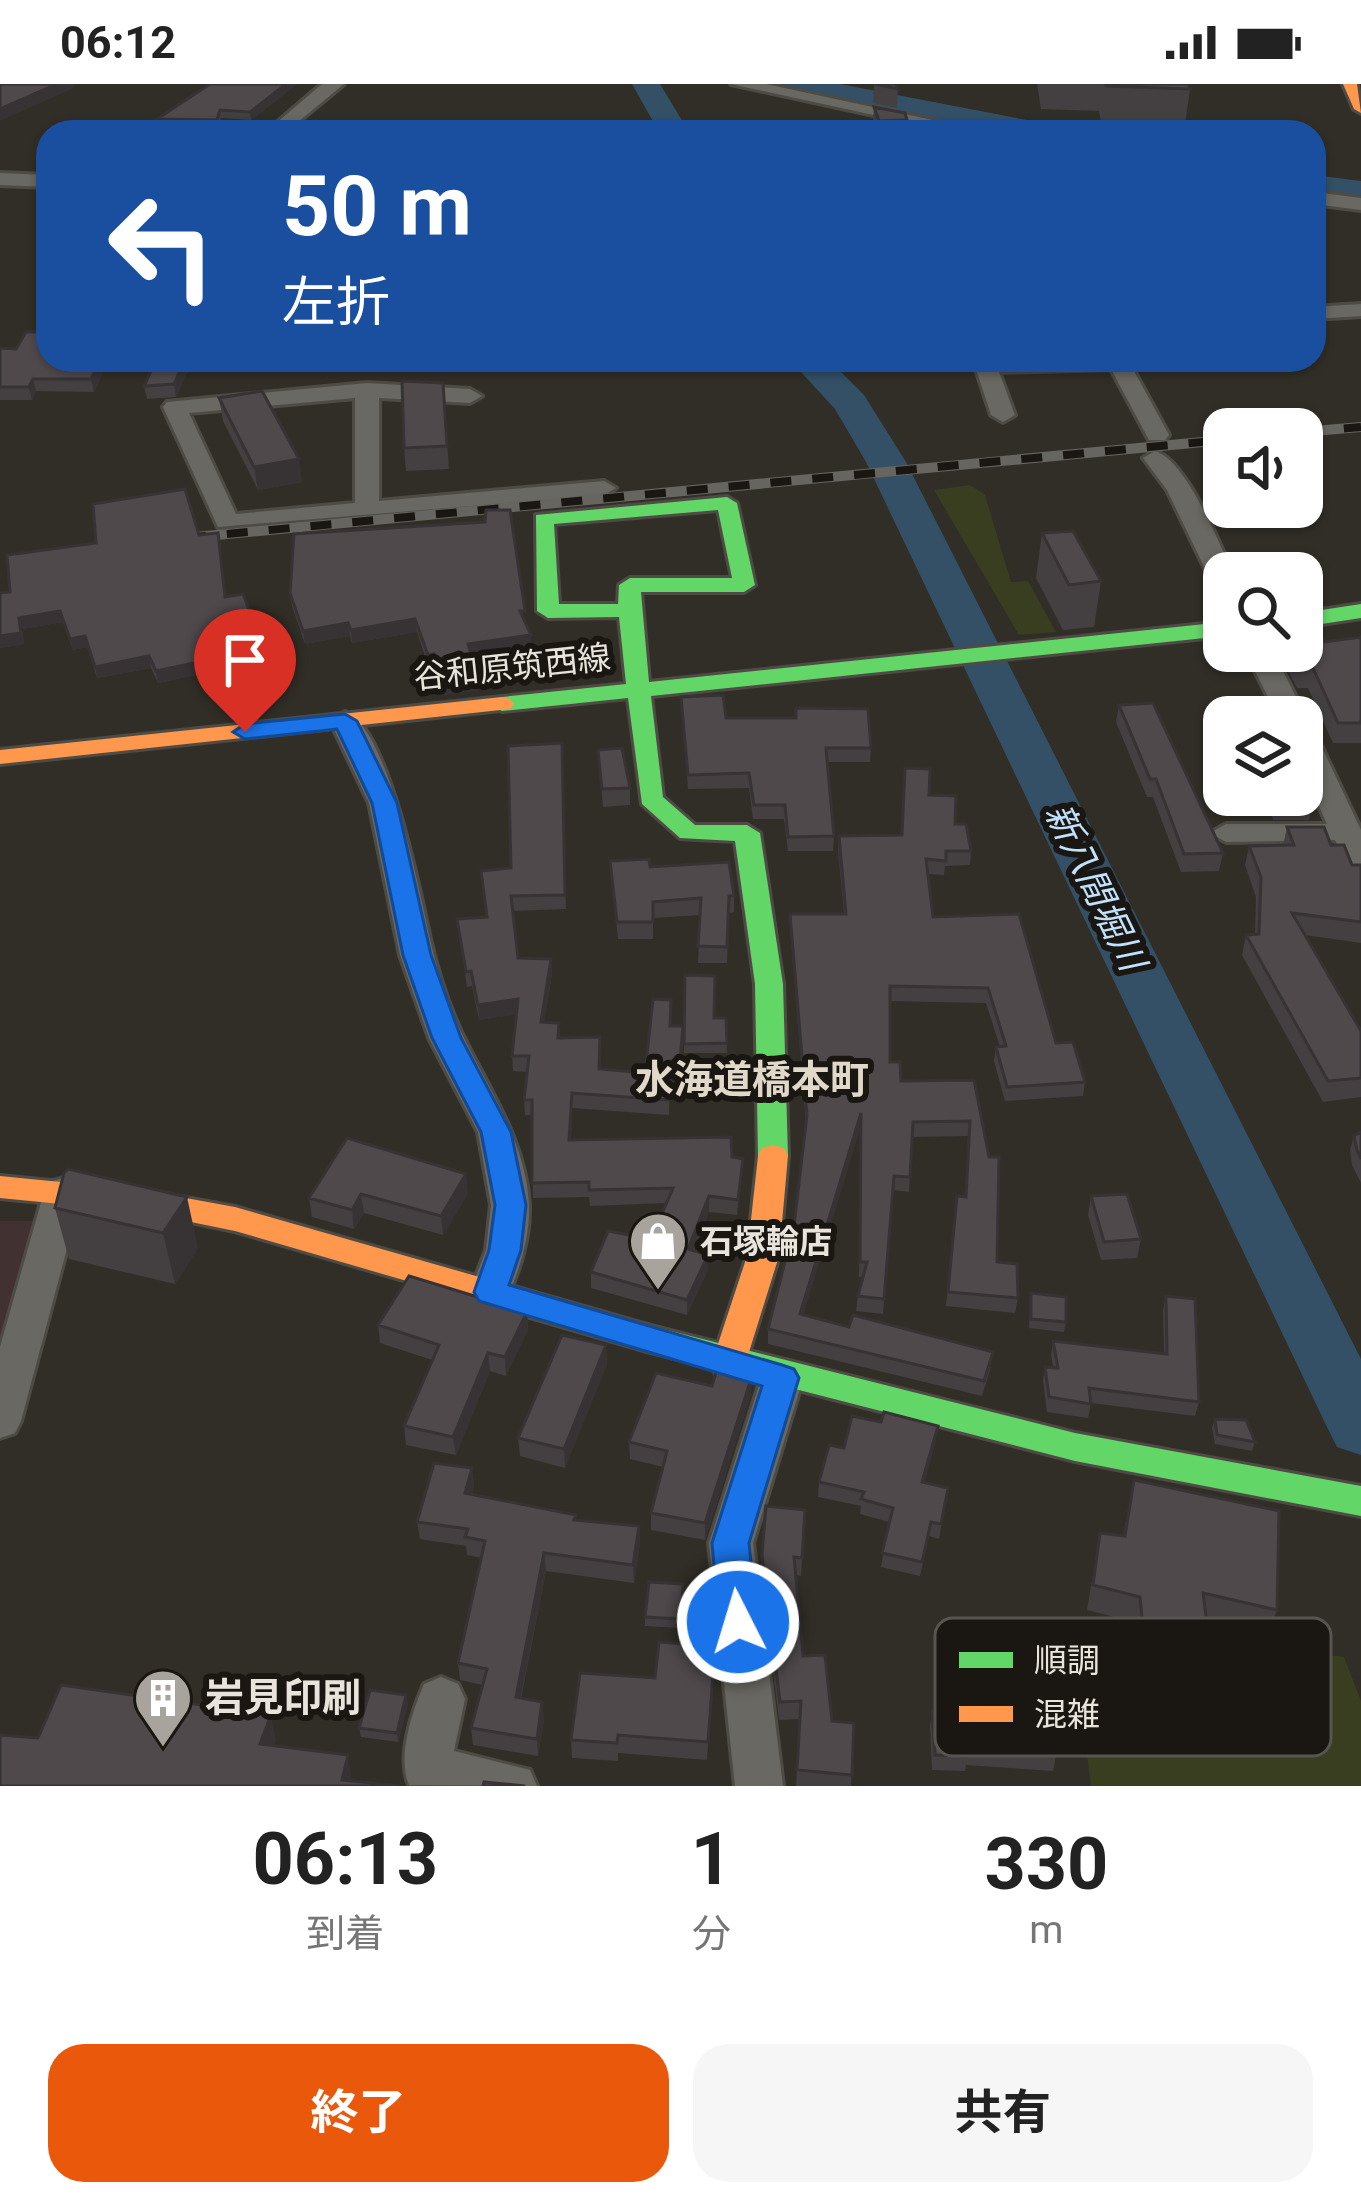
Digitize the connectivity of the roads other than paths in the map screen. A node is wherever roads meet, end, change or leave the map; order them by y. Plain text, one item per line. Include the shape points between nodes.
1 (335, 84) edge
2 (740, 84) edge
3 (1350, 84) edge
4 (1361, 109) edge
5 (288, 120) edge
6 (919, 120) edge
7 (0, 179) edge
8 (36, 180) edge
9 (1326, 200) edge
10 (1361, 204) edge
11 (1361, 310) edge
12 (1326, 313) edge
13 (988, 372) edge
14 (1122, 372) edge
15 (367, 390) junction
16 (470, 396) dead end
17 (1003, 415) dead end
18 (604, 488) dead end
19 (367, 509) junction
20 (1210, 552) edge
21 (629, 610) junction
22 (1361, 611) edge
23 (1323, 617) edge
24 (1203, 631) edge
25 (638, 691) junction
26 (345, 721) junction
27 (0, 757) edge
28 (1323, 781) edge
29 (1226, 833) dead end
30 (1348, 833) junction
31 (1361, 863) edge
32 (0, 1187) edge
33 (63, 1192) junction
34 (490, 1292) junction
35 (728, 1365) junction
36 (782, 1378) junction
37 (0, 1420) edge
38 (1361, 1501) edge
39 (441, 1699) dead end
40 (513, 1786) edge
41 (759, 1786) edge

1 - 5 street
2 - 6 street
3 - 4 main road
7 - 8 street
9 - 10 street
11 - 12 street
13 - 17 street
14 - 20 street
15 - 16 street
15 - 19 street
15 - 19 street via 175,406 227,522
18 - 19 street
21 - 21 main road via 548,611 543,519 727,503 744,585 630,585
21 - 25 main road
22 - 23 main road
24 - 25 main road, 谷和原筑西線
25 - 26 main road, 谷和原筑西線
25 - 35 main road via 651,800 689,833 748,833 763,908 772,1142 766,1245
26 - 27 main road, 谷和原筑西線
26 - 34 street via 384,803 417,955 446,1038 496,1132 510,1205
28 - 30 street
29 - 30 street
30 - 31 street
32 - 33 main road
33 - 34 main road via 235,1219
33 - 37 street
34 - 35 main road
35 - 36 main road
36 - 38 main road via 1153,1467
36 - 41 street via 731,1543
39 - 40 street via 426,1769

